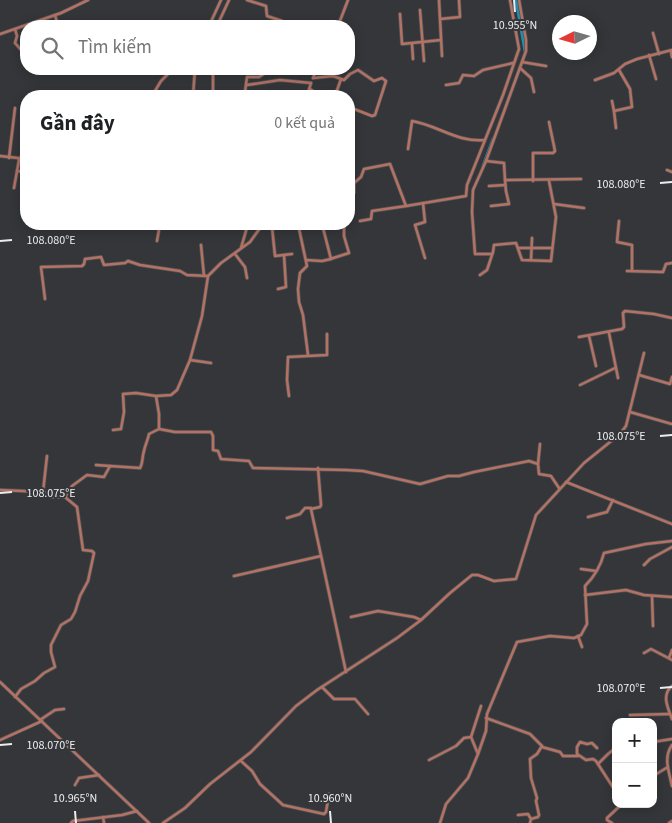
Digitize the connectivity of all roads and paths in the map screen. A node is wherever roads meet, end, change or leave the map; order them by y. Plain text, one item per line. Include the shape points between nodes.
1 (88, 0) edge
2 (221, 0) edge
3 (229, 0) edge
4 (247, 0) edge
5 (348, 0) edge
6 (439, 0) edge
7 (459, 0) edge
8 (510, 0) edge
9 (519, 0) edge
10 (420, 10) dead end
11 (400, 14) dead end
12 (55, 15) junction
13 (440, 19) junction
14 (41, 20) edge
15 (56, 20) edge
16 (212, 20) edge
17 (220, 20) edge
18 (279, 20) edge
19 (340, 20) edge
20 (20, 27) edge
21 (15, 29) junction
22 (654, 33) dead end
23 (0, 34) edge
24 (441, 40) junction
25 (422, 42) junction
26 (412, 43) junction
27 (20, 49) edge
28 (671, 50) edge
29 (659, 54) junction
30 (442, 56) dead end
31 (649, 56) junction
32 (672, 57) edge
33 (413, 60) dead end
34 (424, 60) dead end
35 (514, 62) junction
36 (522, 62) junction
37 (546, 66) dead end
38 (520, 68) junction
39 (619, 70) junction
40 (355, 72) edge
41 (167, 75) edge
42 (195, 75) edge
43 (213, 75) edge
44 (261, 75) edge
45 (314, 75) edge
46 (349, 75) edge
47 (313, 78) junction
48 (341, 79) junction
49 (656, 79) dead end
50 (595, 80) dead end
51 (311, 83) junction
52 (247, 85) junction
53 (446, 85) dead end
54 (156, 90) edge
55 (193, 90) edge
56 (213, 90) edge
57 (246, 90) edge
58 (310, 90) edge
59 (336, 90) edge
60 (534, 92) dead end
61 (612, 101) dead end
62 (15, 108) dead end
63 (355, 109) edge
64 (614, 111) junction
65 (548, 122) dead end
66 (616, 128) dead end
67 (485, 140) junction
68 (408, 149) dead end
69 (0, 156) edge
70 (9, 158) junction
71 (19, 159) joint
72 (486, 161) junction
73 (667, 170) dead end
74 (18, 171) joint
75 (672, 172) edge
76 (581, 179) dead end
77 (505, 180) junction
78 (533, 181) junction
79 (549, 181) junction
80 (355, 182) edge
81 (505, 185) junction
82 (489, 186) dead end
83 (14, 188) dead end
84 (423, 203) junction
85 (554, 204) junction
86 (406, 206) junction
87 (491, 206) dead end
88 (584, 208) dead end
89 (360, 221) dead end
90 (619, 221) dead end
91 (159, 230) edge
92 (246, 230) edge
93 (259, 230) edge
94 (272, 230) edge
95 (299, 230) edge
96 (323, 230) edge
97 (344, 230) edge
98 (532, 238) dead end
99 (157, 240) dead end
100 (201, 245) dead end
101 (518, 248) junction
102 (531, 248) junction
103 (552, 248) junction
104 (241, 250) junction
105 (235, 254) junction
106 (292, 254) dead end
107 (492, 254) junction
108 (284, 255) junction
109 (425, 258) dead end
110 (330, 259) junction
111 (306, 260) junction
112 (531, 260) junction
113 (672, 263) edge
114 (632, 270) junction
115 (627, 271) dead end
116 (480, 275) dead end
117 (204, 276) junction
118 (208, 276) junction
119 (247, 278) dead end
120 (278, 288) dead end
121 (44, 299) dead end
122 (672, 318) edge
123 (608, 333) junction
124 (327, 334) dead end
125 (589, 336) junction
126 (579, 337) dead end
127 (644, 353) dead end
128 (308, 355) junction
129 (190, 360) junction
130 (211, 363) dead end
131 (596, 366) dead end
132 (615, 368) junction
133 (639, 376) junction
134 (672, 377) edge
135 (618, 378) dead end
136 (580, 385) dead end
137 (156, 396) junction
138 (290, 396) dead end
139 (630, 412) junction
140 (672, 424) edge
141 (160, 429) junction
142 (113, 430) dead end
143 (540, 444) dead end
144 (48, 456) dead end
145 (538, 464) junction
146 (96, 465) dead end
147 (110, 466) junction
148 (318, 468) junction
149 (566, 482) junction
150 (560, 488) junction
151 (0, 490) edge
152 (43, 492) junction
153 (65, 497) junction
154 (613, 500) junction
155 (311, 508) junction
156 (588, 517) dead end
157 (287, 518) dead end
158 (672, 524) edge
159 (672, 542) edge
160 (672, 547) edge
161 (321, 556) junction
162 (644, 565) dead end
163 (581, 569) dead end
164 (596, 571) junction
165 (234, 576) dead end
166 (585, 595) junction
167 (652, 596) junction
168 (672, 598) edge
169 (350, 617) dead end
170 (421, 620) junction
171 (653, 626) dead end
172 (578, 636) junction
173 (582, 647) dead end
174 (672, 650) edge
175 (644, 653) dead end
176 (671, 659) edge
177 (346, 672) junction
178 (0, 682) edge
179 (672, 686) edge
180 (322, 687) junction
181 (15, 697) junction
182 (481, 706) dead end
183 (64, 709) dead end
184 (368, 714) dead end
185 (670, 714) junction
186 (630, 715) dead end
187 (486, 718) junction
188 (672, 719) edge
189 (41, 720) junction
190 (471, 737) junction
191 (672, 739) edge
192 (0, 740) edge
193 (657, 741) edge
194 (672, 745) edge
195 (542, 747) junction
196 (597, 748) dead end
197 (612, 751) edge
198 (478, 754) junction
199 (578, 756) junction
200 (429, 760) dead end
201 (241, 761) junction
202 (598, 764) junction
203 (668, 767) junction
204 (657, 774) edge
205 (99, 775) junction
206 (75, 785) dead end
207 (612, 786) edge
208 (672, 786) edge
209 (329, 794) dead end
210 (618, 808) edge
211 (137, 811) junction
212 (518, 815) dead end
213 (103, 818) junction
214 (531, 819) junction
215 (672, 821) edge
216 (71, 823) edge
217 (104, 823) edge
218 (149, 823) edge
219 (163, 823) edge
220 (440, 823) edge
221 (530, 823) edge
222 (612, 823) edge
223 (669, 823) edge

1 - 12 street
2 - 16 street
3 - 17 street
4 - 18 street via 266,6 267,16
5 - 19 street
6 - 13 street
7 - 13 street via 460,17
8 - 35 street via 519,46
9 - 36 street via 526,45
10 - 25 street
11 - 26 street via 402,44
12 - 14 street
12 - 15 street
13 - 24 street
20 - 21 street
21 - 23 street
21 - 27 street via 15,43
22 - 29 street
24 - 25 street
24 - 30 street
25 - 26 street
25 - 34 street
26 - 33 street
28 - 29 street
28 - 32 street
29 - 31 street
31 - 39 street via 637,58
31 - 49 street
35 - 53 street via 474,76 463,76 459,83
35 - 67 street
36 - 37 street
36 - 38 street
38 - 60 street via 531,78
38 - 72 street
39 - 50 street
39 - 64 street via 630,89 632,108
40 - 63 street via 358,70 374,82 382,78 386,81 375,115
41 - 54 street
42 - 55 street
43 - 56 street
44 - 52 street via 247,77
45 - 47 street
46 - 48 street
47 - 48 street via 333,76
47 - 51 street
48 - 59 street
51 - 52 street via 280,80
51 - 58 street
52 - 57 street
61 - 64 street
62 - 70 street
64 - 66 street
65 - 78 street via 555,151 533,153
67 - 68 street via 462,138 412,121
67 - 84 street via 466,196
69 - 70 street
70 - 71 street
71 - 74 street
72 - 77 street via 504,163
72 - 107 street via 473,190 472,222 475,254
73 - 75 street
74 - 83 street
76 - 79 street
77 - 78 street
77 - 81 street
78 - 79 street
79 - 85 street
80 - 86 street via 362,177 364,169 390,164
81 - 82 street
81 - 87 street via 510,204
84 - 86 street
84 - 109 street via 425,222 415,225
85 - 88 street
85 - 103 street via 556,217
86 - 89 street via 372,211 371,219
90 - 114 street via 617,242 632,245
91 - 99 street
92 - 104 street
93 - 104 street
94 - 108 street via 274,255
95 - 111 street
96 - 110 street
97 - 110 street via 349,253
98 - 102 street
100 - 117 street
101 - 102 street
101 - 107 street via 514,242 494,245
101 - 112 street via 521,260
102 - 103 street
102 - 112 street
103 - 112 street via 551,261
104 - 105 street
105 - 118 street
105 - 119 street via 245,267
106 - 108 street
107 - 116 street via 487,270
108 - 120 street via 286,287
110 - 111 street
111 - 128 street via 307,268 300,272 298,289
113 - 114 street via 666,264 664,271
114 - 115 street
117 - 118 street
117 - 121 street via 128,261 106,266 101,256 90,257 85,258 82,266 41,267
118 - 129 street via 202,316
122 - 123 street via 625,311 624,327
123 - 125 street
123 - 132 street
124 - 128 street via 328,355
125 - 126 street
125 - 131 street
127 - 133 street
128 - 138 street via 288,357
129 - 130 street
129 - 137 street via 176,393
132 - 135 street
132 - 136 street
133 - 134 street via 670,384
133 - 139 street
137 - 141 street
137 - 142 street via 123,394 121,429
139 - 140 street
139 - 149 street via 620,434
141 - 147 street via 149,434 141,468
141 - 148 street via 211,432 213,450 221,459 249,460 253,468
143 - 145 street
144 - 152 street
145 - 148 street via 519,462 420,484 363,471
145 - 150 street via 538,474 551,476
146 - 147 street
147 - 153 street via 104,477 88,475 72,486
148 - 155 street via 321,505
149 - 150 street
149 - 154 street
150 - 170 street via 536,515 516,579 494,581 472,575
151 - 152 street
152 - 153 street via 51,497
153 - 181 street via 77,507 83,550 94,552 90,574 74,616 61,625 51,645 55,668 44,672
154 - 156 street via 607,512
154 - 158 street
155 - 157 street
155 - 161 street
159 - 164 street via 605,553
160 - 162 street
161 - 165 street
161 - 177 street
163 - 164 street
164 - 166 street via 585,586
166 - 167 street via 626,590
166 - 172 street via 587,624
167 - 168 street
167 - 171 street
169 - 170 street via 375,611 414,616
170 - 177 street
172 - 173 street
172 - 187 street via 550,636 518,642
174 - 176 street
175 - 176 street via 651,649
177 - 180 street
178 - 181 street
179 - 185 street via 666,692
180 - 184 street via 333,698 352,698
180 - 201 street via 296,706
181 - 189 street
182 - 190 street
183 - 189 street via 55,710
185 - 186 street
185 - 188 street
187 - 195 street via 530,734
187 - 198 street via 486,731
189 - 192 street
189 - 205 street
190 - 198 street
190 - 200 street
191 - 193 street
194 - 203 street via 667,755
195 - 199 street via 563,756
195 - 214 street via 530,760 539,814
196 - 199 street via 593,743 580,742 576,749
197 - 202 street
198 - 220 street via 468,778 446,804
199 - 202 street via 593,759
201 - 209 street via 268,793 285,806 324,814
201 - 219 street
202 - 207 street
203 - 204 street
203 - 208 street
205 - 206 street via 79,778
205 - 211 street
210 - 222 street via 607,818
211 - 213 street
211 - 218 street
212 - 214 street via 528,814
213 - 216 street
213 - 217 street
214 - 221 street
215 - 223 street

